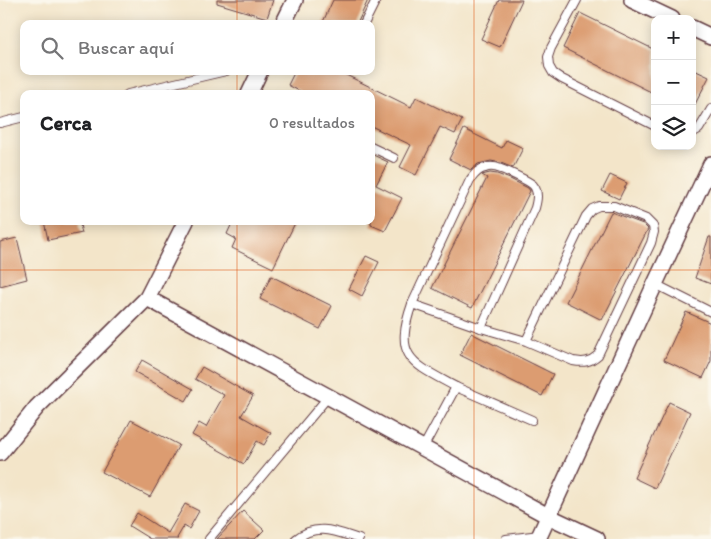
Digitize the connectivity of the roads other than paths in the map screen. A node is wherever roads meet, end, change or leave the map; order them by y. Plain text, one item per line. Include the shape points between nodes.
1 (295, 0) edge
2 (376, 0) edge
3 (577, 0) edge
4 (634, 0) edge
5 (664, 15) edge
6 (285, 20) edge
7 (366, 20) edge
8 (696, 30) edge
9 (711, 37) edge
10 (209, 75) edge
11 (258, 75) edge
12 (145, 90) edge
13 (251, 90) edge
14 (711, 109) edge
15 (20, 119) edge
16 (0, 123) edge
17 (651, 124) edge
18 (696, 131) edge
19 (375, 149) edge
20 (394, 158) dead end
21 (711, 164) edge
22 (184, 225) edge
23 (654, 284) junction
24 (148, 298) junction
25 (412, 304) junction
26 (711, 312) edge
27 (480, 328) junction
28 (526, 341) junction
29 (456, 387) junction
30 (328, 396) junction
31 (532, 420) dead end
32 (424, 448) junction
33 (0, 452) edge
34 (548, 516) junction
35 (539, 537) edge
36 (210, 539) edge
37 (296, 539) edge
38 (359, 539) edge
39 (506, 539) edge
40 (597, 539) edge

1 - 6 street
2 - 7 lane
3 - 17 lane via 548,57 553,73
4 - 5 street
8 - 9 street
10 - 12 lane
11 - 13 street
14 - 18 lane
15 - 16 lane
19 - 20 lane
21 - 23 street
22 - 24 street
23 - 26 lane
23 - 34 street
24 - 30 street
24 - 33 street via 36,407
25 - 27 lane
25 - 27 lane via 470,180 479,170 501,169 532,184 537,198
25 - 29 lane via 405,331 407,353 426,370
27 - 28 lane
28 - 28 lane via 592,209 614,206 646,219 653,226 651,243 593,360 580,363
29 - 31 lane
29 - 32 lane
30 - 32 street
30 - 36 lane
32 - 34 street
34 - 35 street
34 - 40 street
35 - 39 lane
37 - 38 lane via 320,529

